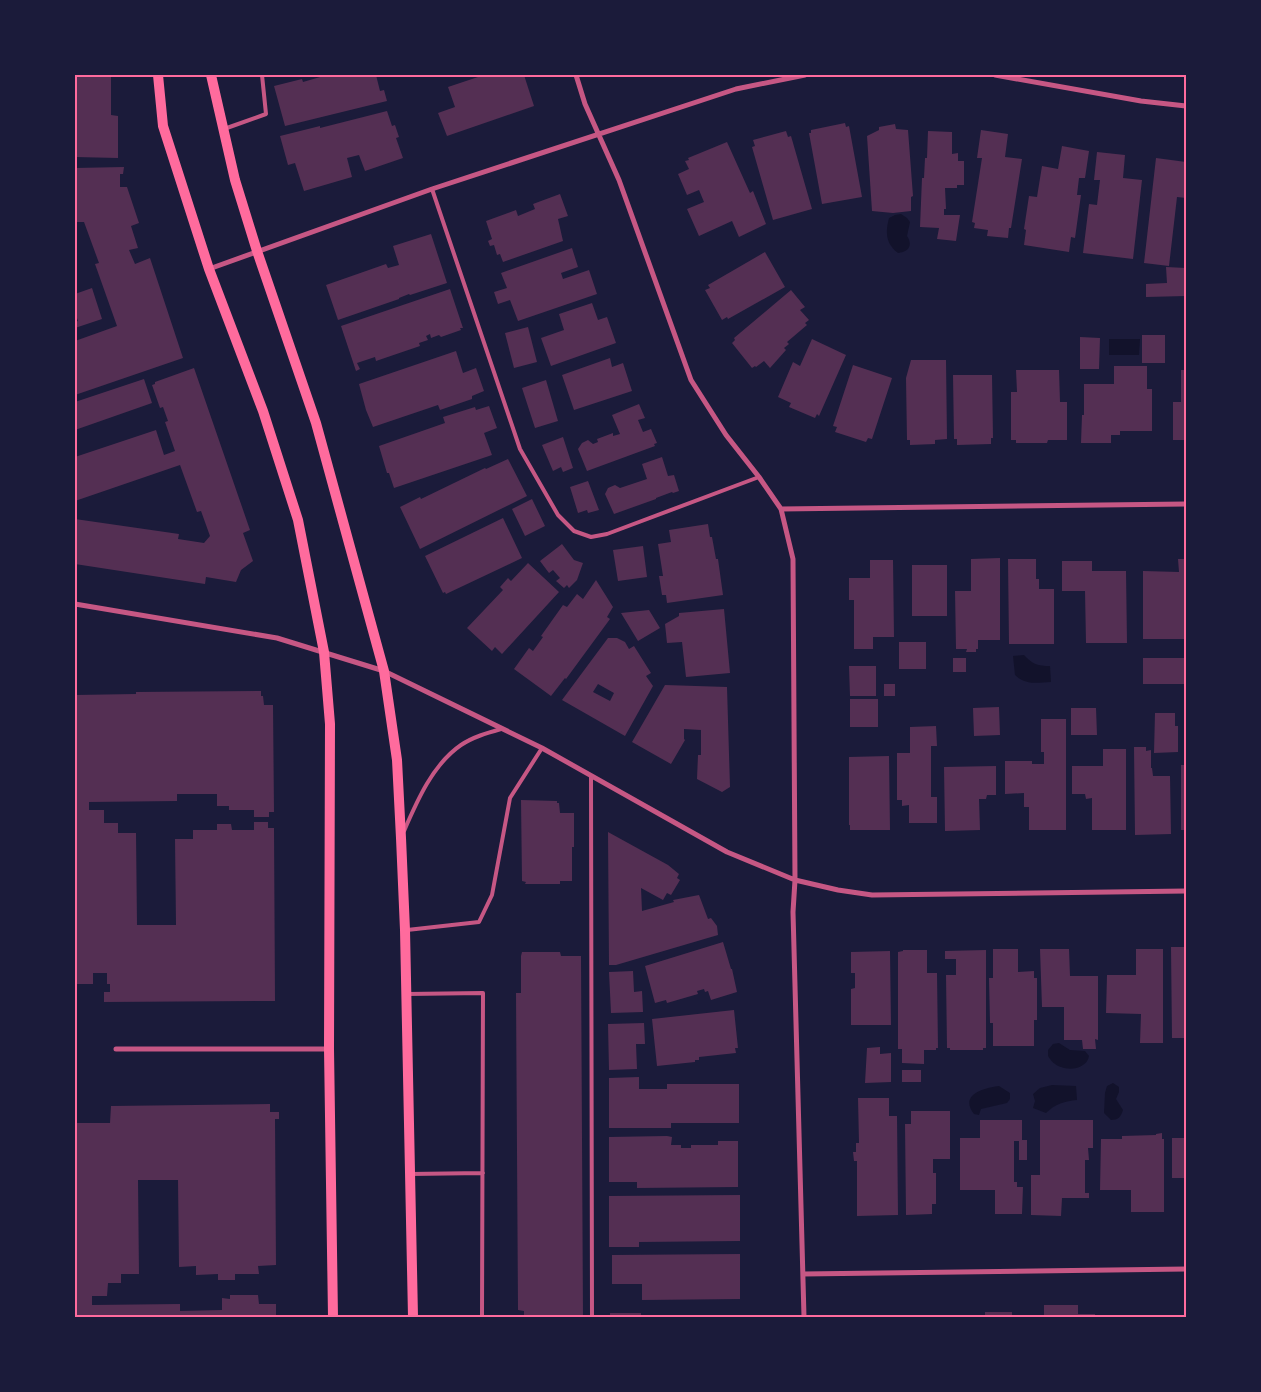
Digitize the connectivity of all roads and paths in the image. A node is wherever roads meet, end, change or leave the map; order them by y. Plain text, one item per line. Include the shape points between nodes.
1 (158, 75) edge
2 (211, 75) edge
3 (262, 75) edge
4 (576, 75) edge
5 (805, 75) edge
6 (996, 75) edge
7 (1186, 106) edge
8 (224, 129) junction
9 (598, 135) junction
10 (432, 189) junction
11 (258, 251) junction
12 (209, 269) junction
13 (759, 477) junction
14 (1186, 504) edge
15 (781, 509) junction
16 (75, 604) edge
17 (324, 652) junction
18 (384, 671) junction
19 (501, 729) junction
20 (542, 748) junction
21 (592, 777) junction
22 (401, 838) junction
23 (795, 880) junction
24 (1186, 891) edge
25 (405, 930) junction
26 (406, 994) junction
27 (116, 1049) dead end
28 (329, 1049) junction
29 (483, 1173) junction
30 (410, 1174) junction
31 (1186, 1269) edge
32 (803, 1274) junction
33 (333, 1317) edge
34 (413, 1317) edge
35 (482, 1317) edge
36 (592, 1317) edge
37 (804, 1317) edge

1 - 12 main road via 163,126
2 - 8 main road
3 - 8 lane via 266,114
4 - 9 street
5 - 9 street via 736,89
6 - 7 street
8 - 11 main road via 235,180
9 - 10 street
9 - 13 street via 619,180 691,380 726,435
10 - 11 street
10 - 13 lane via 520,449 558,515 574,531 591,537 607,534
11 - 12 street
11 - 18 main road via 316,423
12 - 17 main road via 263,412 298,520
13 - 15 street
14 - 15 street
15 - 23 street via 793,559
16 - 17 street via 277,638
17 - 18 street
17 - 28 main road via 330,724
18 - 19 street
18 - 22 main road via 397,760
19 - 20 street
19 - 22 lane via 481,735 450,754 423,791
20 - 21 street
20 - 25 lane via 510,798 492,895 479,922
21 - 23 street via 727,852
21 - 36 lane
22 - 25 main road
23 - 24 street via 872,895
23 - 32 street via 793,912
25 - 26 main road
26 - 29 lane via 483,993
26 - 30 main road
27 - 28 street
28 - 33 main road
29 - 30 lane
29 - 35 lane
30 - 34 main road
31 - 32 street
32 - 37 street

